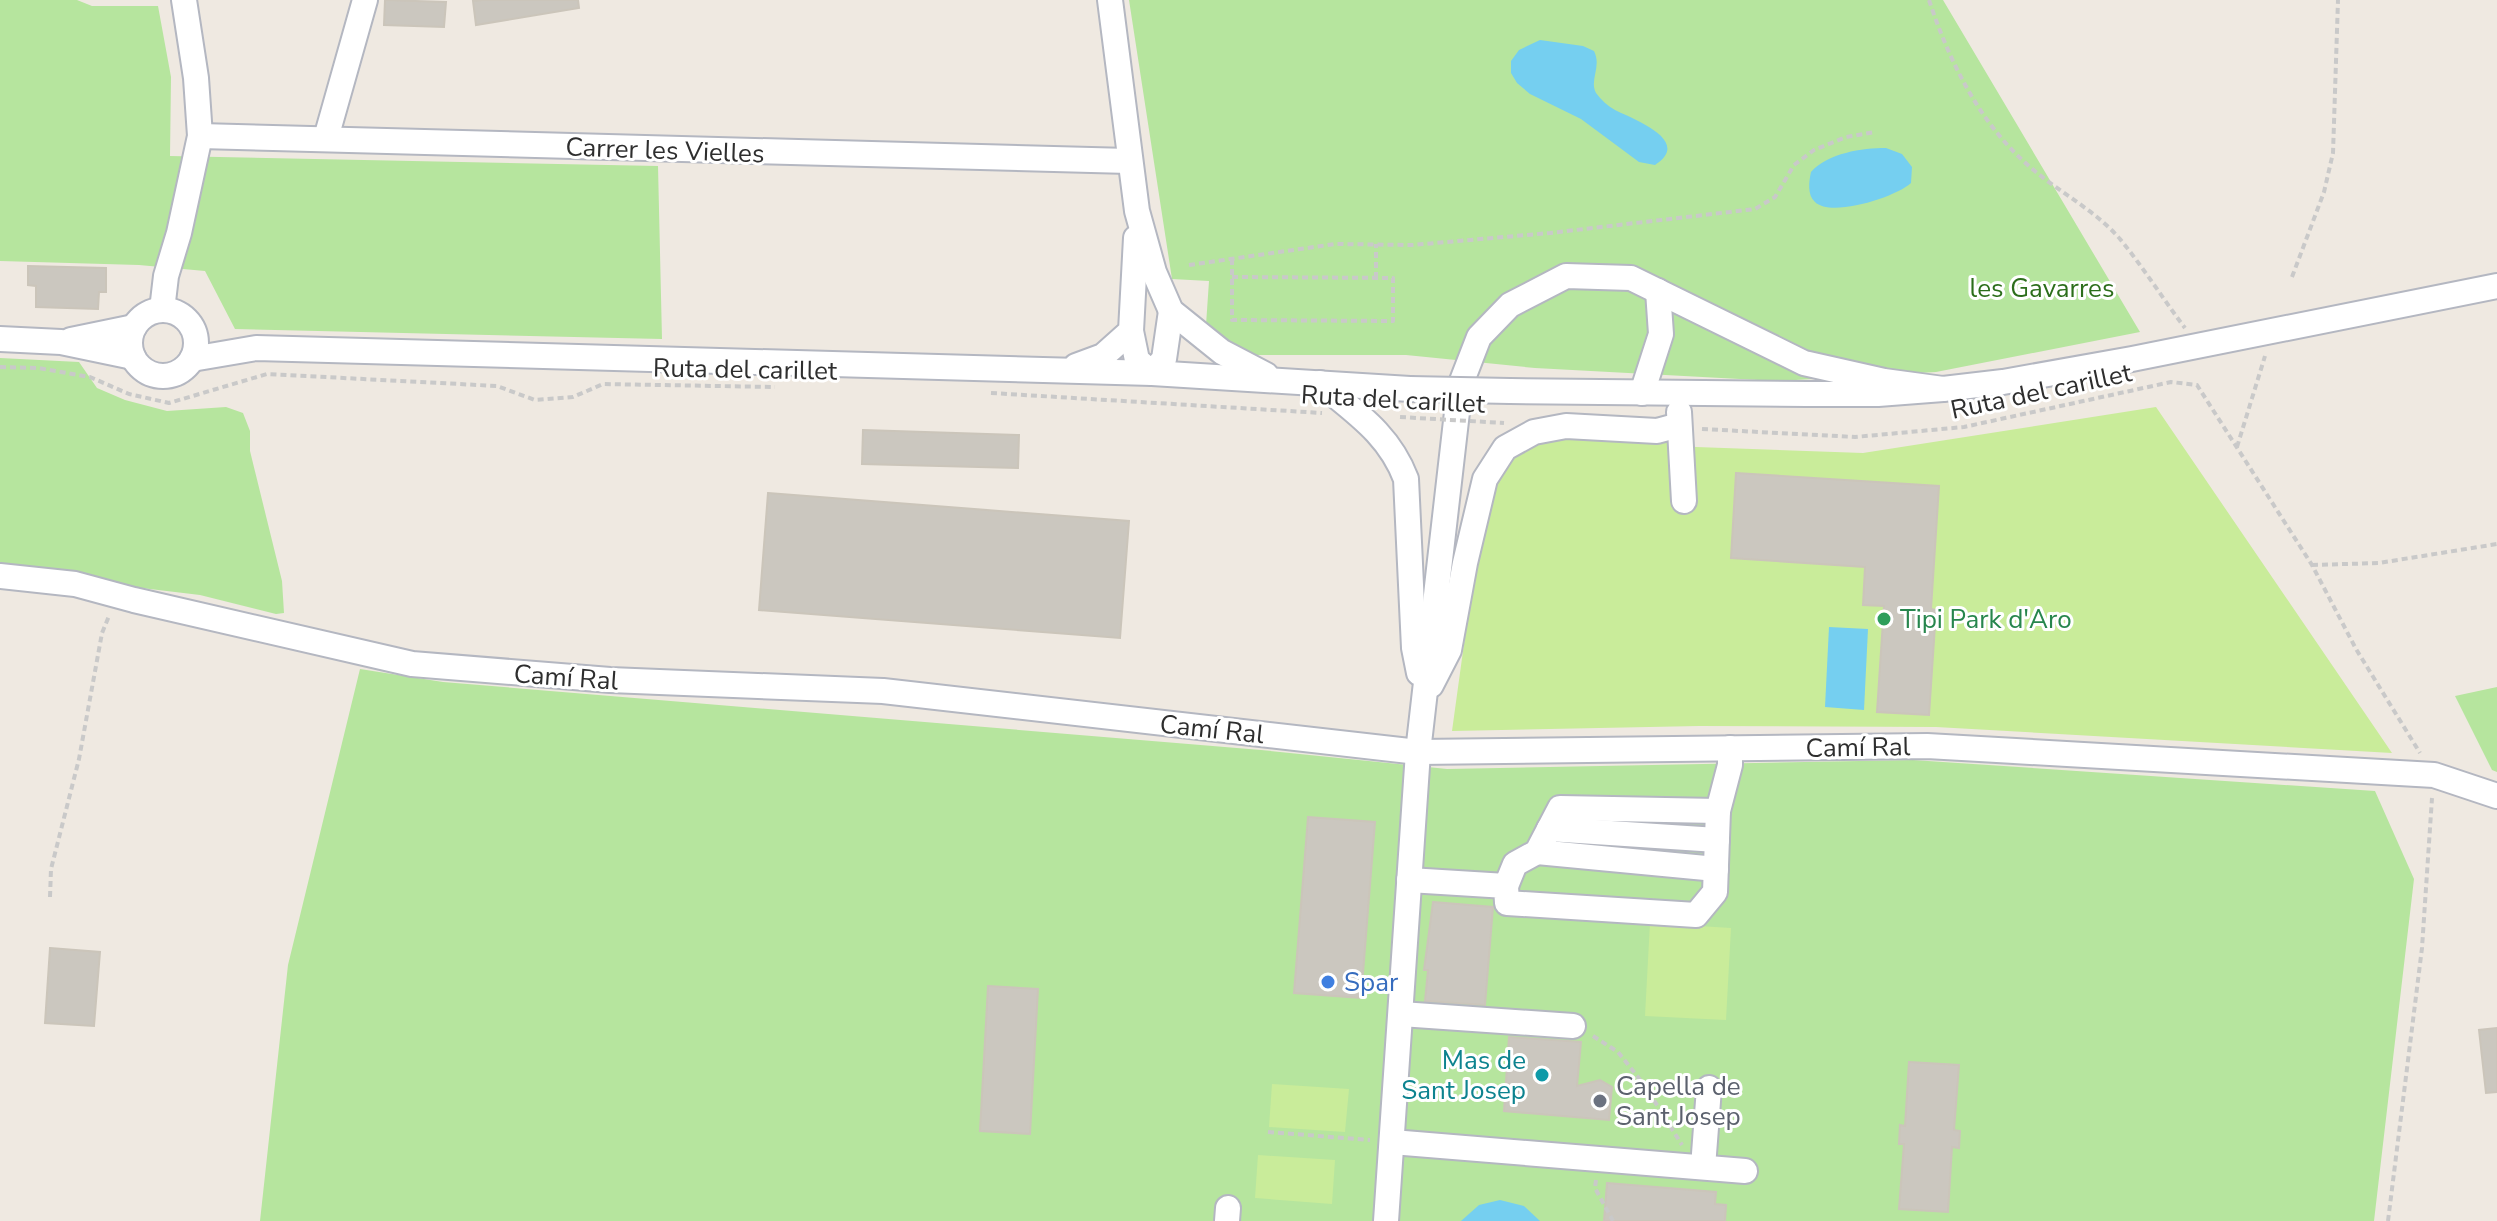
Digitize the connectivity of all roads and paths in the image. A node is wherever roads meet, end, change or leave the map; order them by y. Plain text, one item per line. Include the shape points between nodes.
1 (184, 0) edge
2 (365, 0) edge
3 (1110, 0) edge
4 (1929, 0) edge
5 (2338, 0) edge
6 (1875, 132) dead end
7 (200, 136) junction
8 (326, 138) junction
9 (1129, 161) junction
10 (1137, 211) junction
11 (1376, 244) junction
12 (1232, 259) junction
13 (1189, 265) dead end
14 (1232, 277) junction
15 (2292, 277) dead end
16 (1376, 278) junction
17 (2497, 286) edge
18 (1658, 291) junction
19 (162, 310) junction
20 (1171, 311) junction
21 (134, 327) junction
22 (194, 330) junction
23 (1131, 331) junction
24 (2273, 331) junction
25 (0, 339) edge
26 (61, 342) junction
27 (2199, 346) junction
28 (256, 348) junction
29 (133, 357) junction
30 (192, 359) junction
31 (0, 367) edge
32 (1066, 370) junction
33 (1152, 373) junction
34 (1276, 380) junction
35 (1320, 383) junction
36 (775, 387) dead end
37 (1943, 389) junction
38 (979, 392) dead end
39 (1642, 393) junction
40 (1679, 393) junction
41 (1359, 415) junction
42 (1504, 423) dead end
43 (1679, 425) junction
44 (2237, 448) junction
45 (1684, 501) dead end
46 (2497, 544) edge
47 (2312, 565) junction
48 (0, 576) edge
49 (119, 596) junction
50 (1424, 698) junction
51 (1730, 748) junction
52 (1418, 759) junction
53 (2434, 775) junction
54 (2497, 796) edge
55 (1718, 811) junction
56 (1549, 829) junction
57 (1717, 840) junction
58 (1537, 852) junction
59 (1716, 869) junction
60 (1409, 880) junction
61 (1506, 886) junction
62 (50, 897) dead end
63 (1401, 1014) junction
64 (1573, 1026) joint
65 (1709, 1088) dead end
66 (1268, 1132) dead end
67 (1392, 1142) junction
68 (1696, 1166) junction
69 (1745, 1171) dead end
70 (1595, 1188) dead end
71 (1386, 1221) edge
72 (1613, 1221) edge
73 (2388, 1221) edge

1 - 7 street
2 - 8 street
3 - 9 street
4 - 27 path via 1940,33 1989,123 2031,168 2119,239
5 - 15 path via 2333,153
6 - 11 path via 1814,150 1794,165 1775,197 1755,209 1535,235
7 - 8 street, Carrer les Vielles
7 - 19 street
8 - 9 street, Carrer les Vielles
9 - 10 street
10 - 20 street
10 - 23 street
11 - 12 path
11 - 16 path
12 - 13 path
12 - 14 path
14 - 16 path
14 - 16 path via 1232,320 1393,321 1393,278
17 - 24 street
18 - 37 street via 1804,363
18 - 39 street via 1661,334
18 - 50 street via 1631,278 1566,276 1510,305 1479,337 1460,386
19 - 21 street via 146,315
19 - 22 street via 181,315
20 - 33 street via 1164,359
20 - 34 street via 1222,352
21 - 26 street
21 - 29 street
22 - 28 street
22 - 30 street
23 - 32 street via 1103,356
23 - 33 street via 1137,360
24 - 27 street
24 - 44 path
25 - 26 street
26 - 29 street
27 - 37 street
28 - 30 street
28 - 32 street
29 - 30 street via 142,369 162,376 182,370
31 - 36 path, Ruta del carillet via 90,377 169,403 267,374 497,386 535,400 573,397 603,384
32 - 33 street
33 - 34 street
34 - 35 street
35 - 39 street, bridge
35 - 41 street
37 - 40 street via 1878,394
38 - 41 path, Ruta del carillet
39 - 40 street
40 - 43 street
41 - 42 path, Ruta del carillet, bridge
41 - 50 street via 1388,443 1406,479 1414,648
43 - 44 path, Ruta del carillet via 1855,437 1964,427 2171,382 2197,385
43 - 45 street
43 - 50 street via 1657,431 1566,426 1534,432 1505,448 1485,479 1449,650
44 - 47 path, Ruta del carillet
46 - 47 path via 2379,563
47 - 53 path, Ruta del carillet via 2356,649
48 - 49 street, Camí Ral via 75,584
49 - 52 street, Camí Ral via 412,664 610,680 883,691
49 - 62 path via 102,633 79,759 51,869
50 - 52 street
51 - 52 street, Camí Ral
51 - 53 street, Camí Ral via 1927,746
51 - 55 street
52 - 60 street
53 - 54 street, Camí Ral
53 - 73 path via 2422,948
55 - 56 street via 1560,808
55 - 57 street
56 - 57 street
56 - 58 street
57 - 59 street
58 - 59 street
58 - 61 street via 1515,864
59 - 61 street via 1715,892 1696,915 1507,903
60 - 61 street
60 - 63 street
63 - 64 street
63 - 67 street
64 - 68 path via 1618,1052
65 - 68 street
66 - 67 path
67 - 68 street
67 - 71 street
68 - 69 street
70 - 72 path

